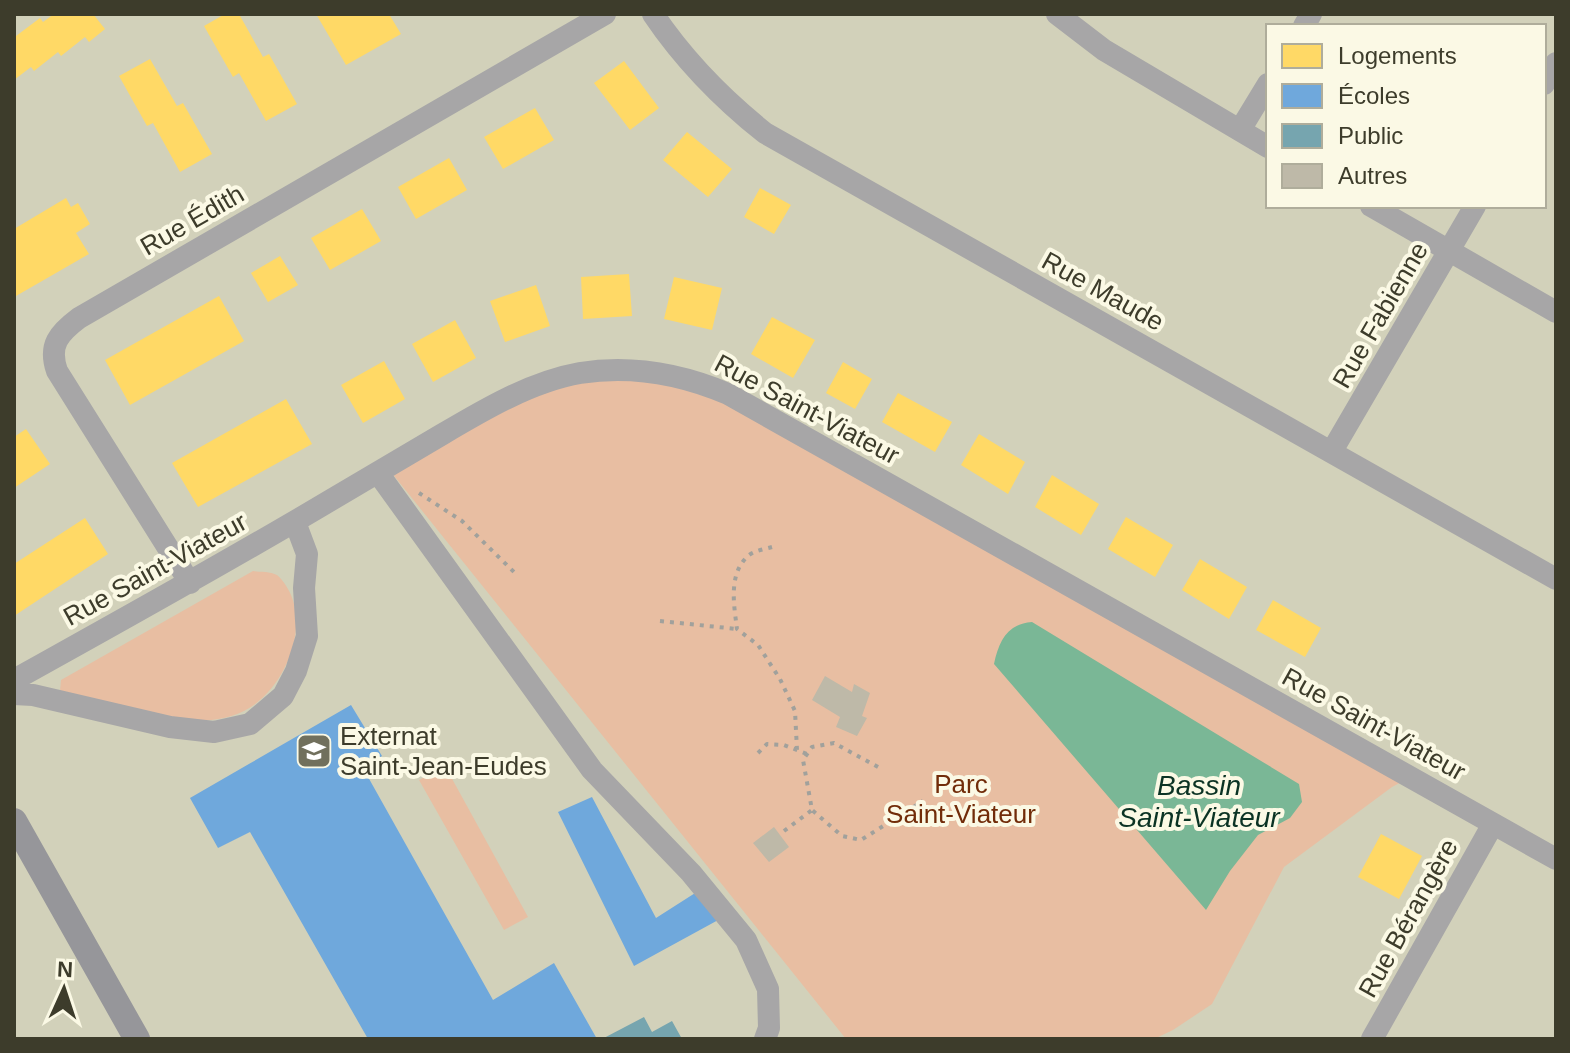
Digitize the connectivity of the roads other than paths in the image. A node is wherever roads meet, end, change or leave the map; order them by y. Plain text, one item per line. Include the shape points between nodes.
1 (605, 14) edge
2 (653, 14) edge
3 (1057, 14) edge
4 (1556, 63) edge
5 (1546, 80) edge
6 (1266, 87) edge
7 (1240, 130) junction
8 (1266, 146) edge
9 (1374, 208) edge
10 (1474, 208) edge
11 (1449, 252) junction
12 (1556, 312) edge
13 (1332, 451) junction
14 (378, 473) junction
15 (295, 522) junction
16 (1556, 579) edge
17 (190, 583) junction
18 (14, 680) edge
19 (14, 694) edge
20 (14, 821) edge
21 (1493, 824) junction
22 (1556, 859) edge
23 (137, 1039) edge
24 (765, 1039) edge
25 (1372, 1039) edge

1 - 17 street, Rue Édith via 61,331 54,345 57,371
2 - 13 street, Rue Maude via 705,79 765,133
3 - 7 street via 1104,50
4 - 5 street
6 - 7 street
7 - 8 street
9 - 11 street
10 - 11 street, Rue Fabienne
11 - 12 street
11 - 13 street, Rue Fabienne
13 - 16 street, Rue Maude
14 - 15 street, Rue Saint-Viateur
14 - 21 street, Rue Saint-Viateur via 477,414 531,388 577,374 635,370 693,380 728,394
14 - 24 street via 592,770 691,873 746,940 768,989
15 - 17 street, Rue Saint-Viateur
15 - 19 street via 307,554 307,636 283,696 250,724 214,732 170,727
17 - 18 street, Rue Saint-Viateur
20 - 23 main road
21 - 22 street, Rue Saint-Viateur
21 - 25 street, Rue Bérangère

